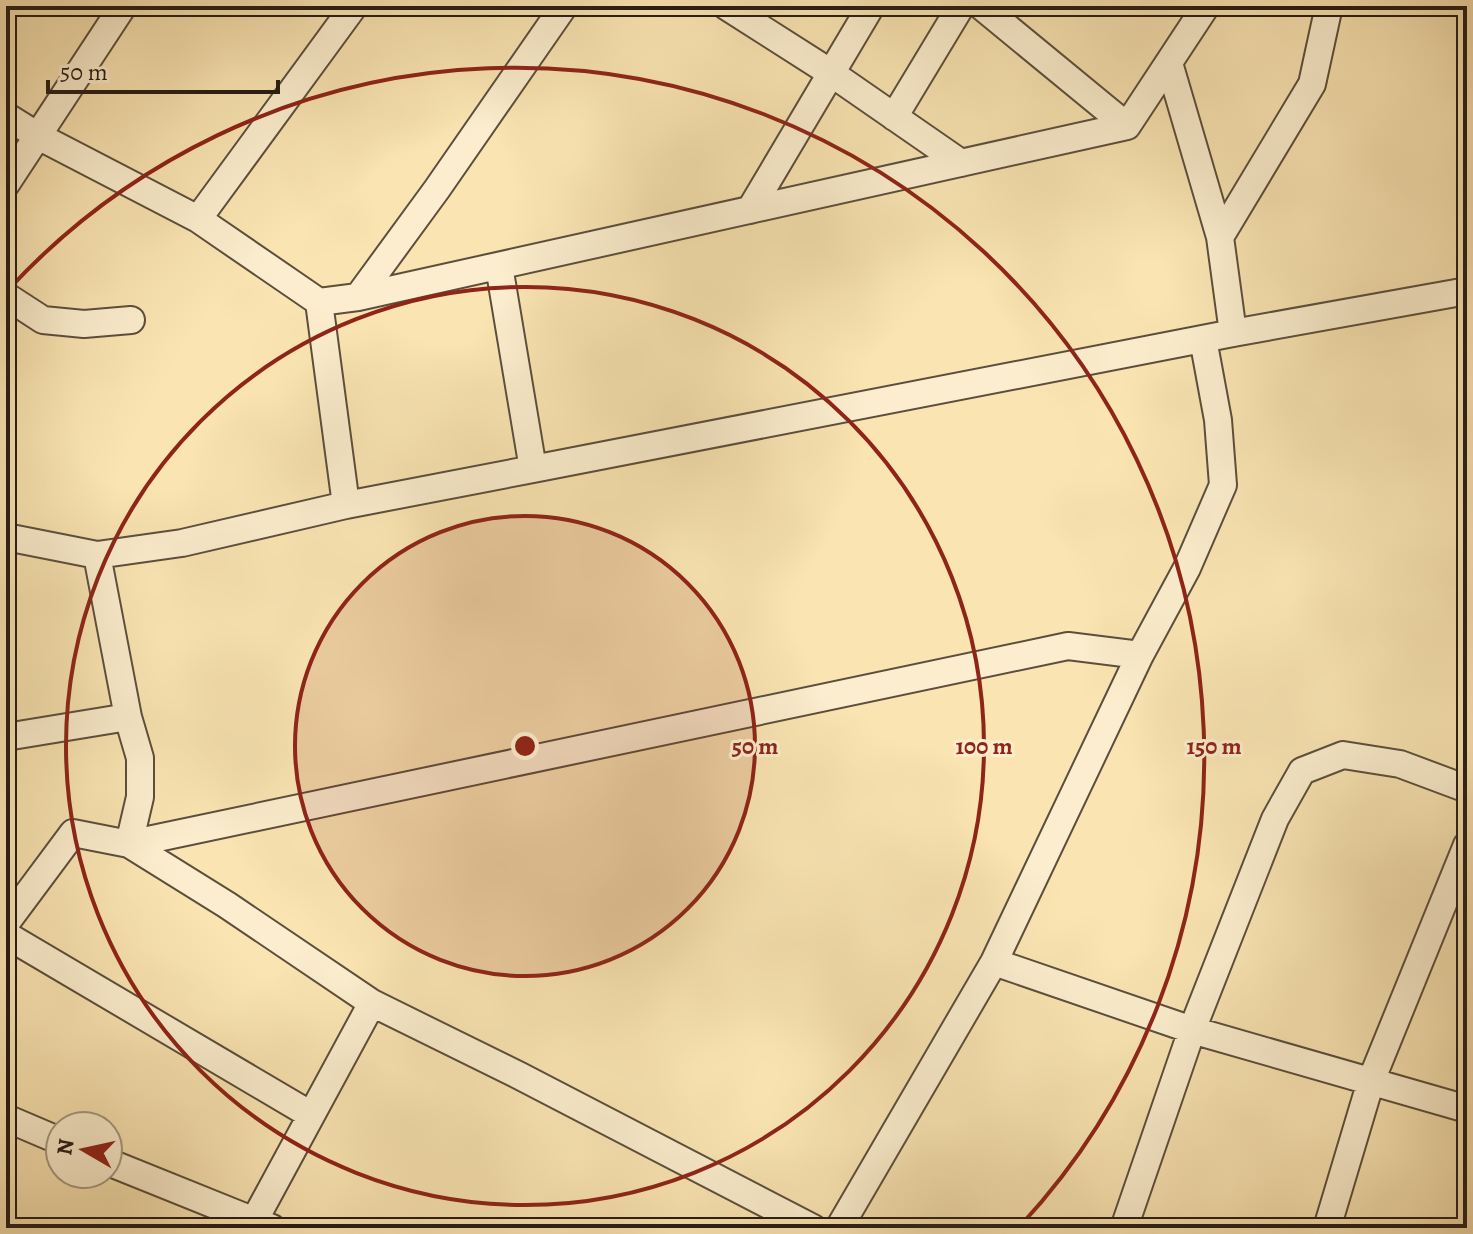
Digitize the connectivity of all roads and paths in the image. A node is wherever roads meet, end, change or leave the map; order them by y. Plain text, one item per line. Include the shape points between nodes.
1 (123, 6) edge
2 (354, 6) edge
3 (564, 6) edge
4 (726, 6) edge
5 (871, 6) edge
6 (961, 6) edge
7 (981, 6) edge
8 (1206, 6) edge
9 (1329, 6) edge
10 (763, 15) edge
11 (1169, 63) junction
12 (831, 73) junction
13 (6, 116) edge
14 (894, 117) junction
15 (1127, 126) junction
16 (38, 136) junction
17 (961, 163) junction
18 (6, 184) edge
19 (750, 210) junction
20 (198, 219) junction
21 (1220, 237) junction
22 (499, 266) junction
23 (1467, 291) edge
24 (6, 296) edge
25 (358, 297) junction
26 (319, 302) junction
27 (131, 320) dead end
28 (1233, 333) junction
29 (1203, 339) junction
30 (533, 469) junction
31 (346, 505) junction
32 (15, 539) edge
33 (97, 555) junction
34 (6, 562) edge
35 (1140, 655) junction
36 (128, 717) junction
37 (6, 737) edge
38 (1467, 789) edge
39 (129, 844) junction
40 (1467, 845) edge
41 (6, 923) edge
42 (6, 935) edge
43 (994, 962) junction
44 (372, 1003) junction
45 (1192, 1030) junction
46 (1371, 1081) junction
47 (1467, 1109) edge
48 (311, 1115) junction
49 (6, 1118) edge
50 (44, 1134) edge
51 (124, 1168) edge
52 (263, 1224) edge
53 (813, 1228) edge
54 (839, 1228) edge
55 (1124, 1228) edge
56 (1327, 1228) edge

1 - 16 street
2 - 20 street
3 - 25 street
4 - 10 street
5 - 12 street
6 - 14 street
7 - 15 street
8 - 11 street
9 - 21 street via 1312,84
10 - 12 street
11 - 15 street
11 - 21 street
12 - 14 street
12 - 19 street
13 - 16 street
14 - 17 street
15 - 17 street
16 - 18 street
16 - 20 street
17 - 19 street
19 - 22 street
20 - 26 street
21 - 28 street
22 - 25 street
22 - 30 street
23 - 28 street
24 - 27 street via 43,320
25 - 26 street
26 - 31 street
28 - 29 street
29 - 30 street
29 - 35 street via 1223,485 1187,568
30 - 31 street
31 - 33 street via 182,543
32 - 33 street
32 - 34 street
33 - 36 street
35 - 39 street via 1068,646
35 - 43 street
36 - 37 street
36 - 39 street via 140,758 140,797
38 - 45 street via 1400,764 1343,755 1302,771 1275,819
39 - 41 street via 73,833
39 - 44 street
40 - 46 street
42 - 48 street
43 - 45 street
43 - 54 street
44 - 48 street
44 - 53 street
45 - 46 street
45 - 55 street
46 - 47 street
46 - 56 street
48 - 52 street
49 - 50 street
51 - 52 street

